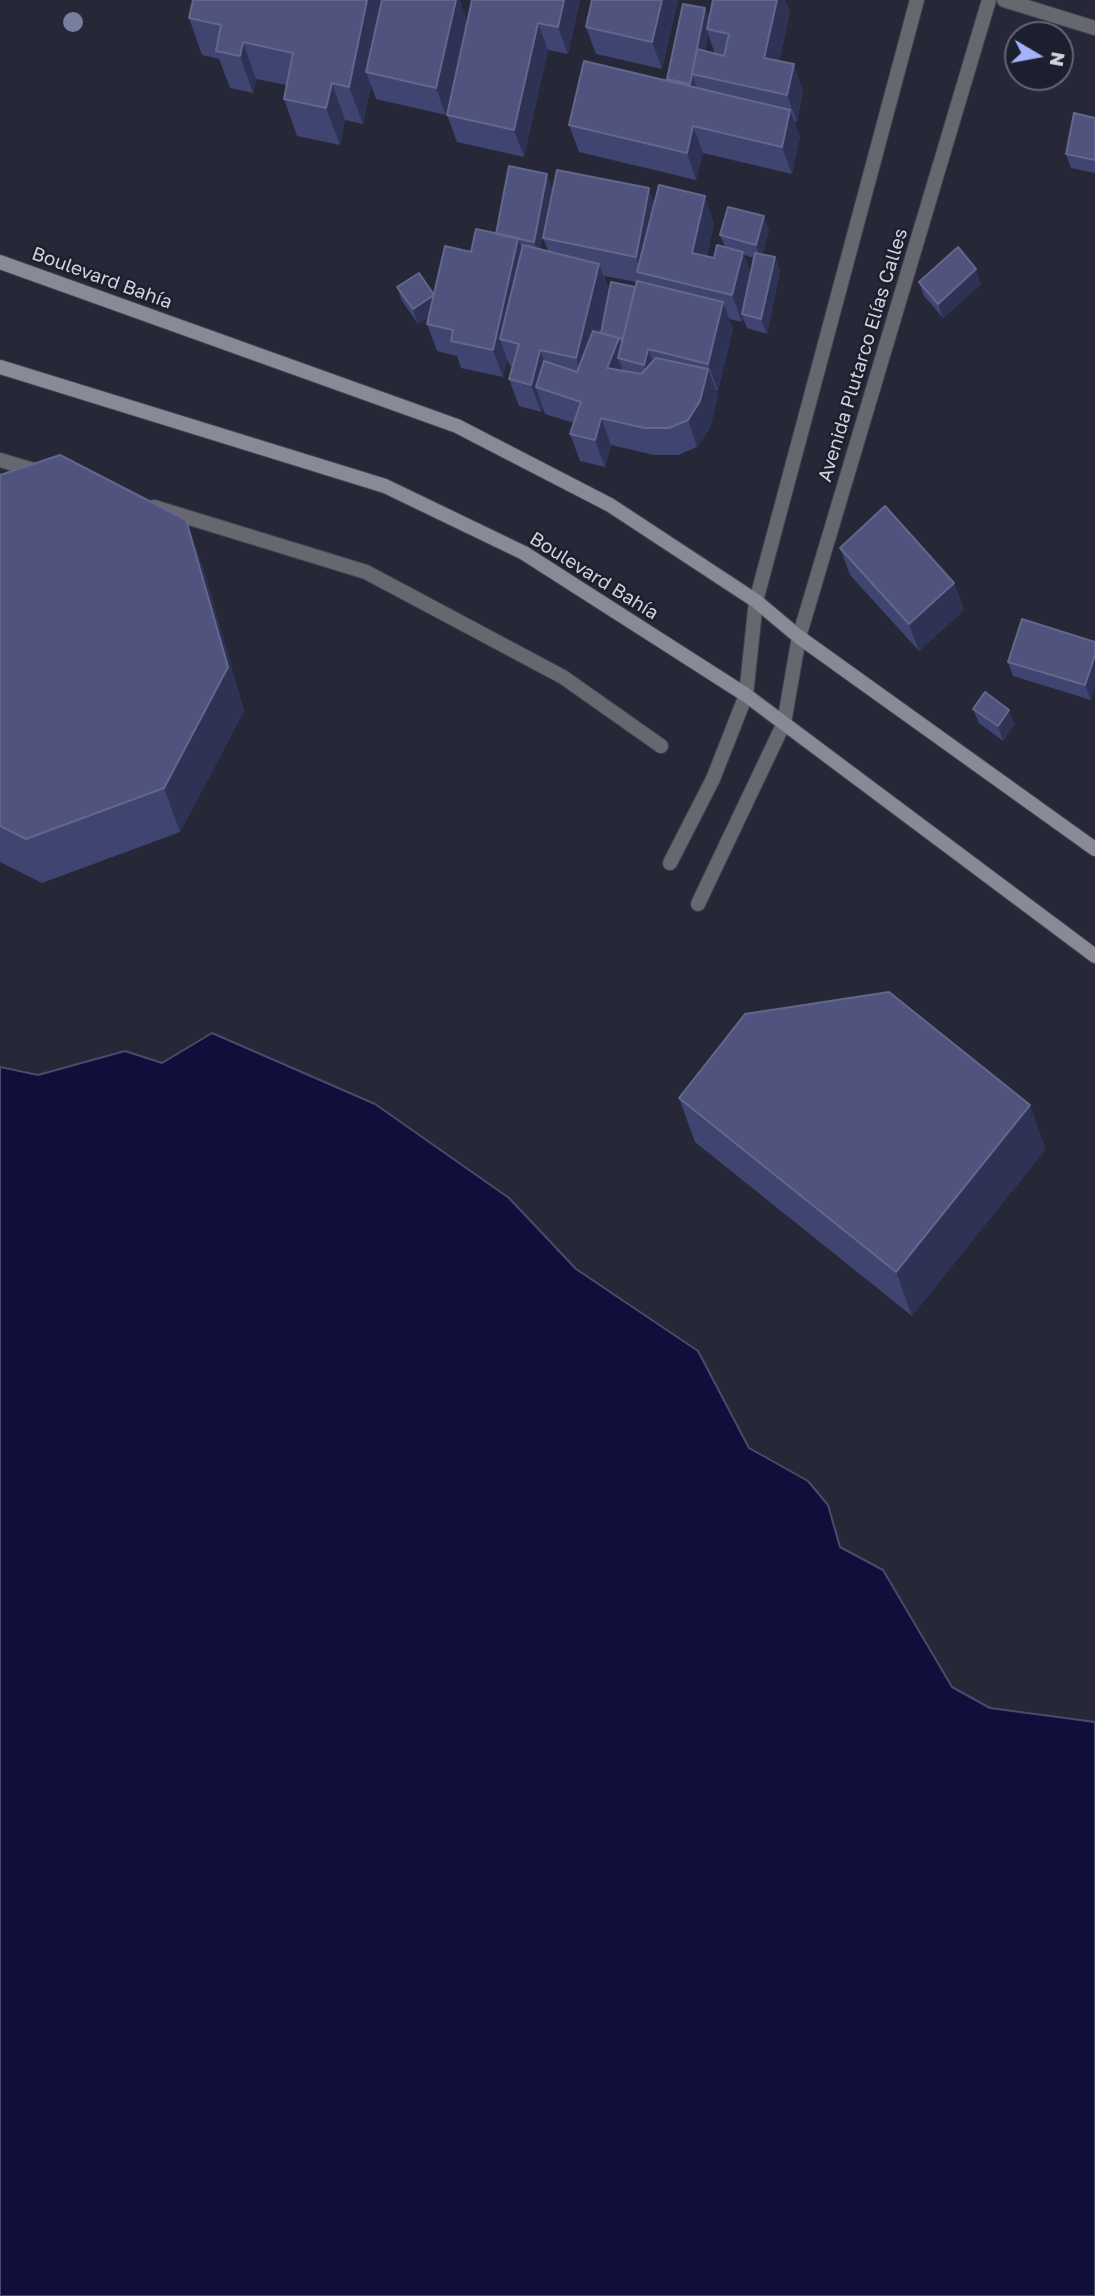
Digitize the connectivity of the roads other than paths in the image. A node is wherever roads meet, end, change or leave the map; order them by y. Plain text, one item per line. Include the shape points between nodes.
1 (917, 0) edge
2 (989, 0) edge
3 (1004, 0) edge
4 (1095, 28) edge
5 (0, 262) edge
6 (0, 367) edge
7 (0, 460) edge
8 (52, 476) edge
9 (144, 504) edge
10 (756, 601) junction
11 (799, 637) junction
12 (746, 695) junction
13 (784, 723) junction
14 (662, 746) dead end
15 (1095, 849) edge
16 (670, 863) dead end
17 (698, 904) dead end
18 (1095, 956) edge

1 - 10 street, Avenida Plutarco Elías Calles
2 - 11 street, Avenida Plutarco Elías Calles
3 - 4 street
5 - 10 main road, Boulevard Bahía via 457,426 610,505
6 - 12 main road, Boulevard Bahía via 385,486 524,553
7 - 8 street
9 - 14 street via 366,572 563,677
10 - 11 main road, Boulevard Bahía
10 - 12 street, Avenida Plutarco Elías Calles
11 - 13 street, Avenida Plutarco Elías Calles
11 - 15 main road, Boulevard Bahía
12 - 13 main road, Boulevard Bahía
12 - 16 street, Avenida Plutarco Elías Calles via 713,779
13 - 17 street, Avenida Plutarco Elías Calles
13 - 18 main road, Boulevard Bahía

